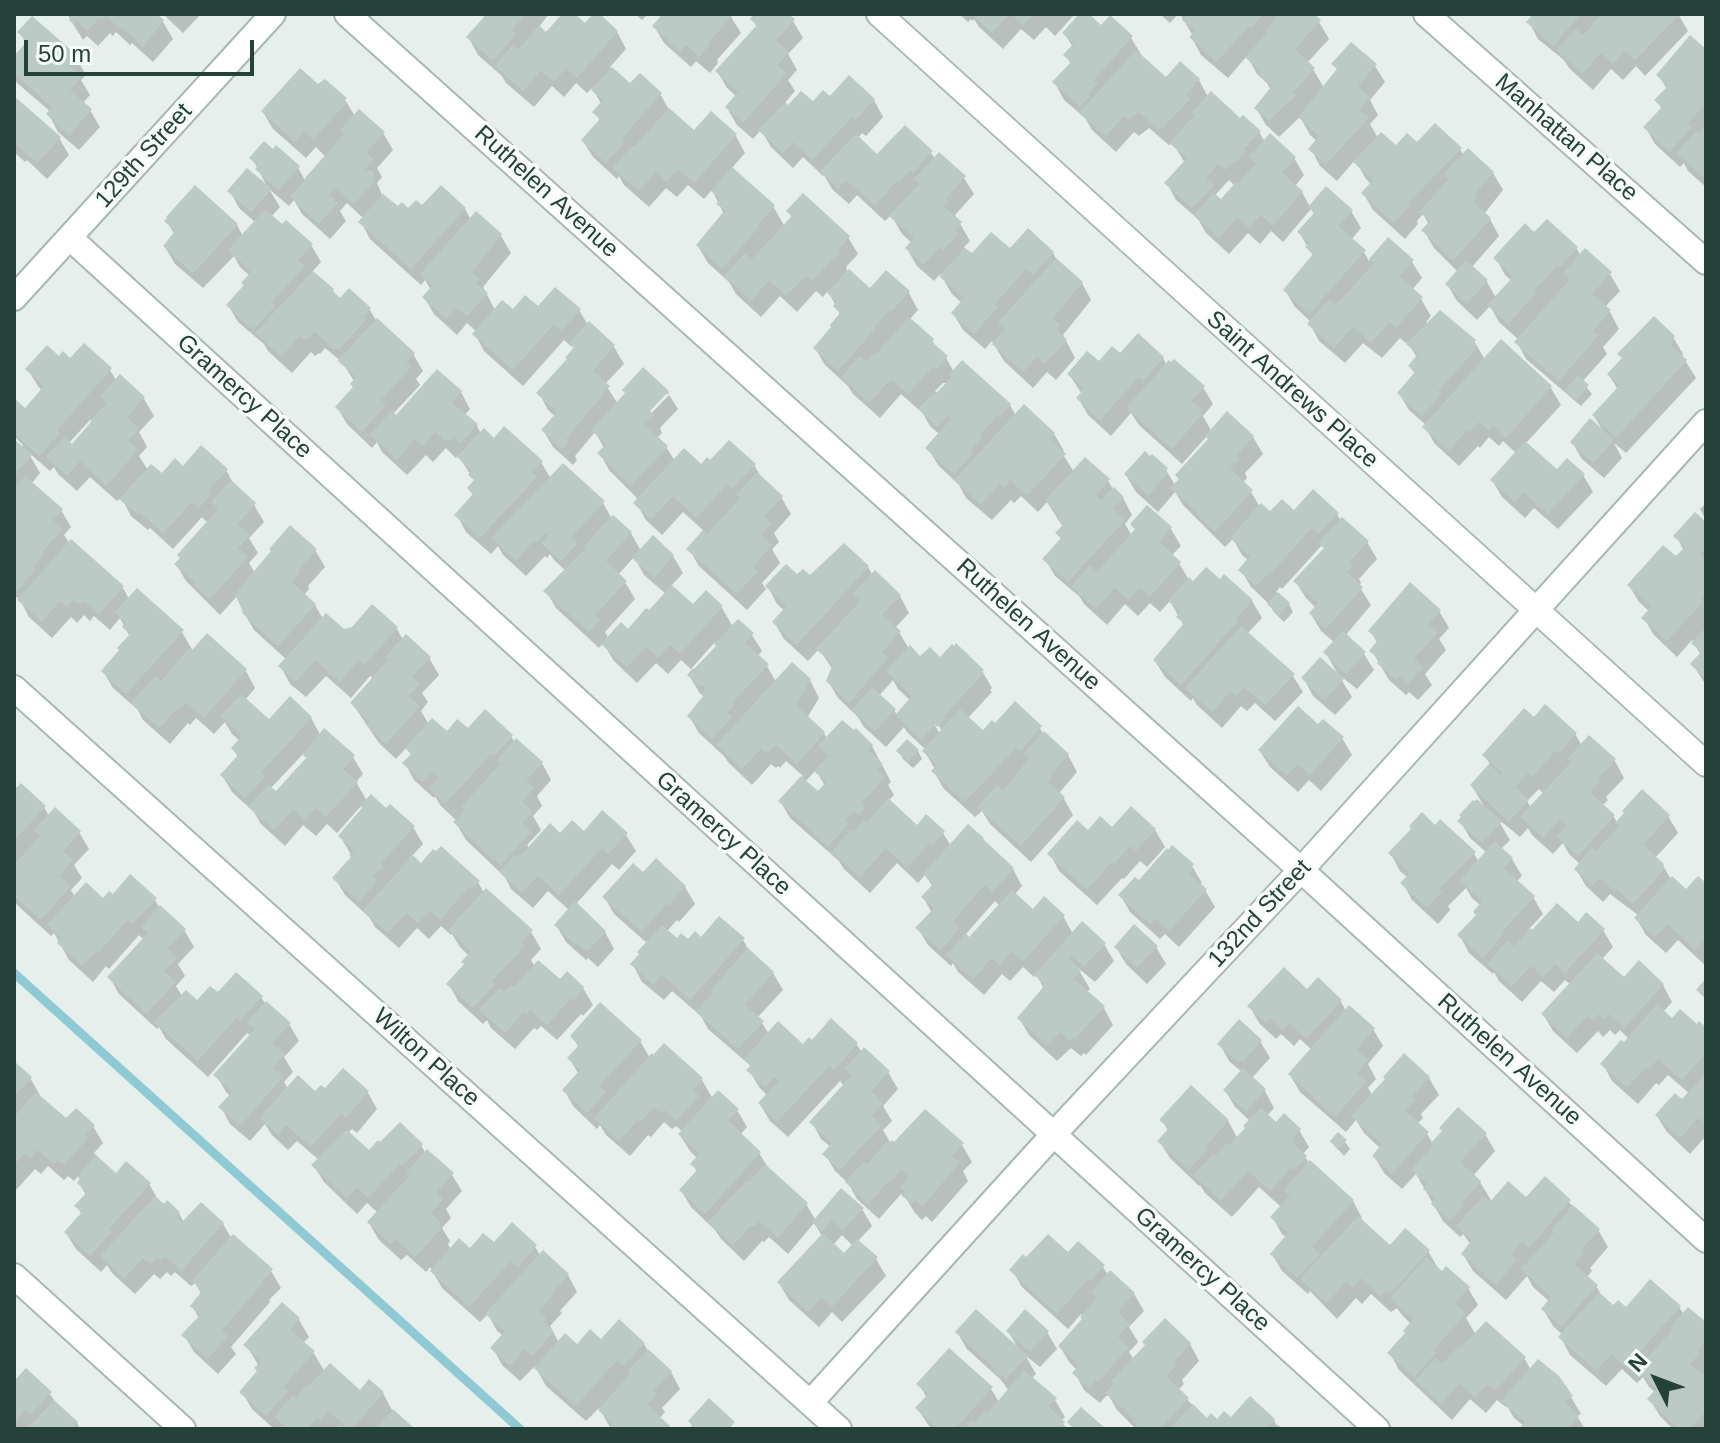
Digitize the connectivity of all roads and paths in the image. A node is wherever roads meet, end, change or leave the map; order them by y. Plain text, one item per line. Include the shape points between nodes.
1 (273, 14) edge
2 (347, 14) edge
3 (879, 14) edge
4 (1426, 14) edge
5 (70, 238) junction
6 (1706, 262) edge
7 (14, 298) edge
8 (1706, 422) edge
9 (1535, 610) junction
10 (14, 688) edge
11 (1706, 764) edge
12 (1301, 870) junction
13 (1053, 1135) junction
14 (1706, 1240) edge
15 (14, 1276) edge
16 (810, 1403) junction
17 (183, 1429) edge
18 (839, 1429) edge
19 (1377, 1429) edge

1 - 5 street, 129th Street
2 - 12 street, Ruthelen Avenue
3 - 9 street, Saint Andrews Place
4 - 6 street, Manhattan Place
5 - 7 street, 129th Street
5 - 13 street, Gramercy Place
8 - 9 street, 132nd Street
9 - 11 street, Saint Andrews Place
9 - 12 street, 132nd Street
10 - 16 street, Wilton Place
12 - 13 street, 132nd Street
12 - 14 street, Ruthelen Avenue
13 - 16 street, 132nd Street
13 - 19 street, Gramercy Place
15 - 17 street
16 - 18 street, Wilton Place

